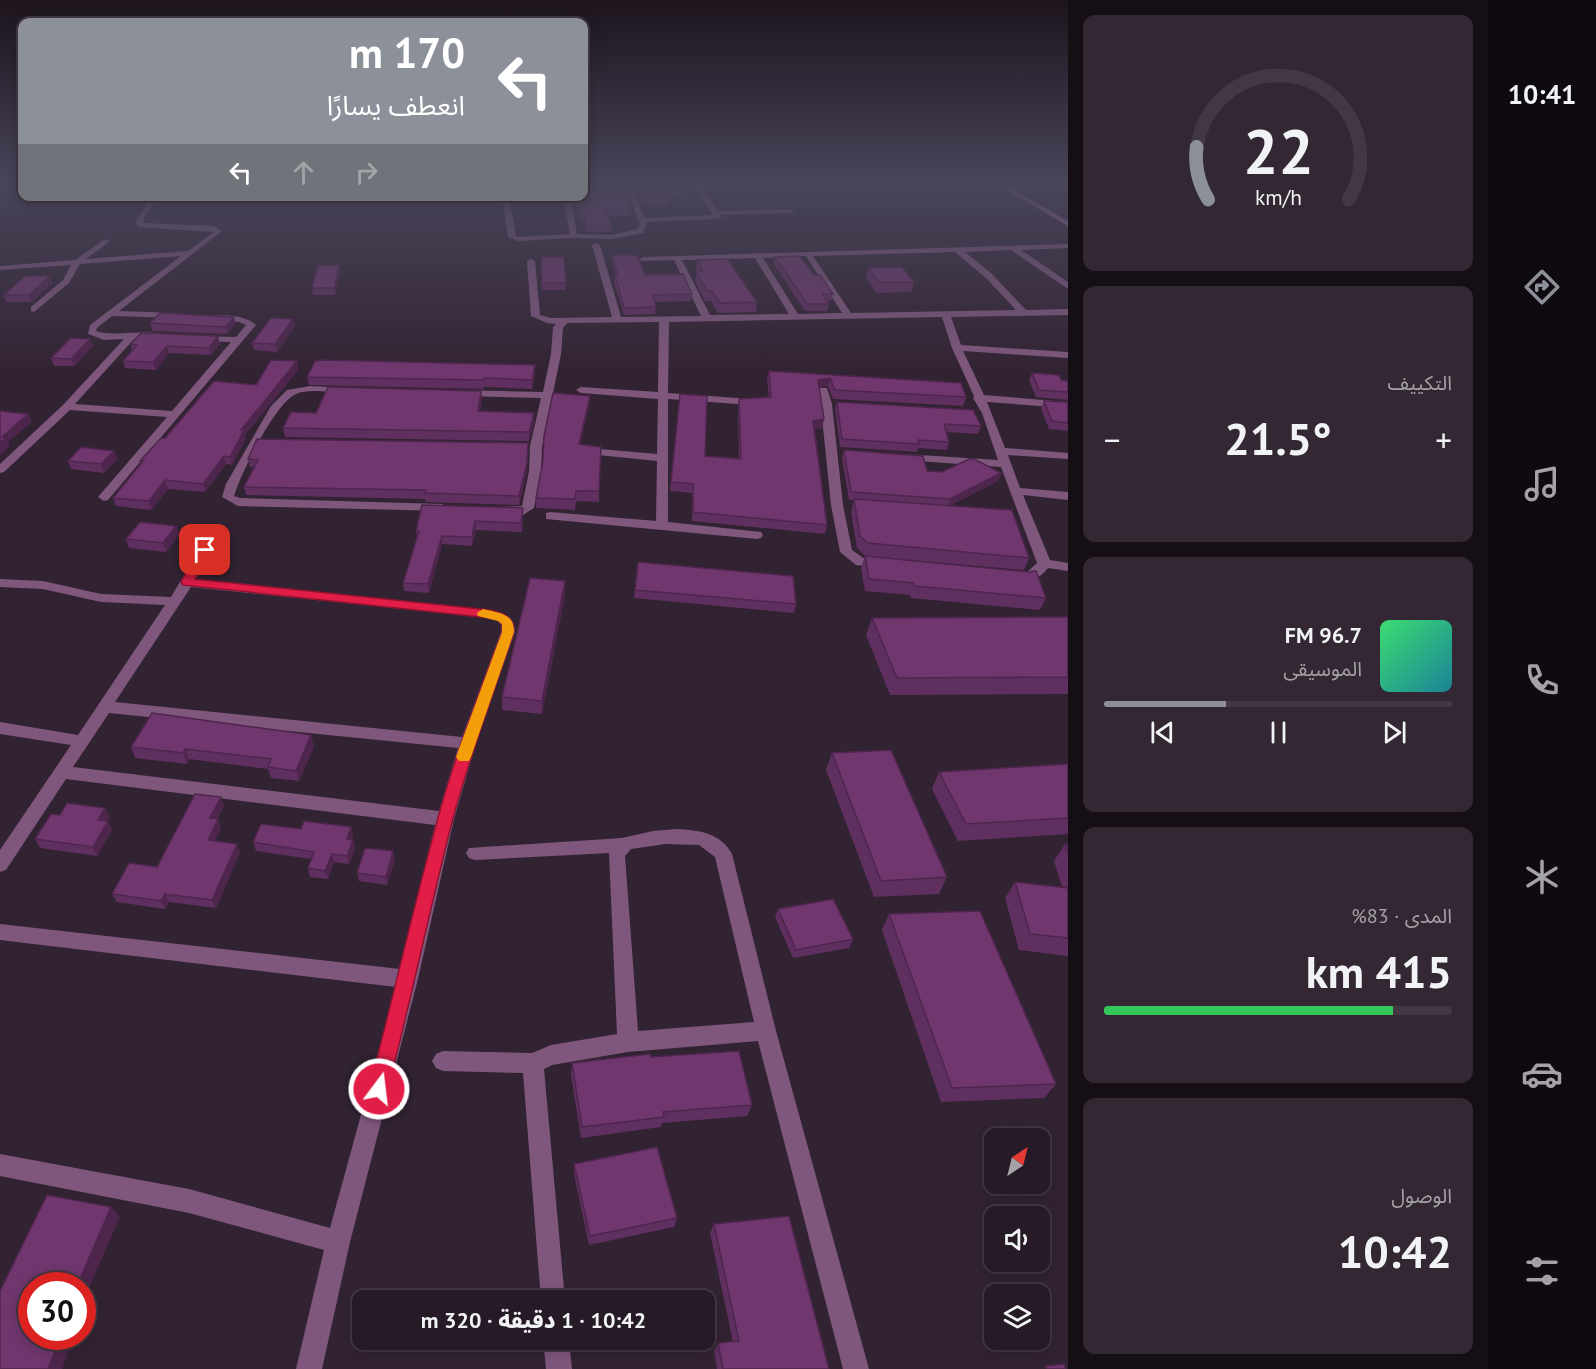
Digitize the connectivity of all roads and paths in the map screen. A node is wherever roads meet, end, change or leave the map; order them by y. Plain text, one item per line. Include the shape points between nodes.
1 (100, 245) edge
2 (200, 245) edge
3 (596, 245) dead end
4 (1068, 246) edge
5 (1013, 248) junction
6 (958, 249) junction
7 (190, 253) junction
8 (808, 254) junction
9 (757, 255) junction
10 (677, 258) junction
11 (644, 259) dead end
12 (531, 261) dead end
13 (77, 262) junction
14 (0, 268) edge
15 (1068, 285) edge
16 (34, 309) dead end
17 (1068, 312) edge
18 (110, 313) junction
19 (1024, 313) junction
20 (847, 314) junction
21 (946, 315) junction
22 (795, 316) junction
23 (189, 317) edge
24 (200, 317) edge
25 (707, 318) junction
26 (617, 319) junction
27 (664, 319) junction
28 (564, 321) junction
29 (133, 335) junction
30 (168, 336) edge
31 (191, 337) edge
32 (238, 339) junction
33 (957, 348) junction
34 (1068, 356) edge
35 (581, 390) dead end
36 (823, 390) edge
37 (358, 391) edge
38 (453, 393) edge
39 (664, 394) junction
40 (547, 395) junction
41 (978, 398) junction
42 (751, 402) edge
43 (1068, 405) edge
44 (67, 407) junction
45 (177, 414) junction
46 (588, 451) edge
47 (1001, 451) junction
48 (890, 456) edge
49 (1068, 456) edge
50 (664, 458) junction
51 (1005, 464) junction
52 (0, 470) edge
53 (1017, 491) junction
54 (1068, 496) edge
55 (104, 497) dead end
56 (452, 508) edge
57 (487, 509) edge
58 (550, 516) dead end
59 (662, 525) junction
60 (758, 535) dead end
61 (205, 550) dead end
62 (1044, 563) junction
63 (895, 566) edge
64 (1068, 567) edge
65 (1012, 577) edge
66 (0, 582) edge
67 (187, 582) junction
68 (175, 601) junction
69 (106, 707) junction
70 (0, 728) edge
71 (80, 741) junction
72 (468, 743) junction
73 (61, 772) junction
74 (445, 819) junction
75 (622, 845) junction
76 (475, 853) dead end
77 (0, 866) edge
78 (0, 932) edge
79 (408, 979) junction
80 (766, 1030) junction
81 (628, 1042) junction
82 (443, 1060) dead end
83 (532, 1063) junction
84 (0, 1165) edge
85 (338, 1242) junction
86 (552, 1290) edge
87 (557, 1350) edge
88 (309, 1369) edge
89 (559, 1369) edge
90 (856, 1369) edge

1 - 13 street
2 - 7 street
3 - 26 street
4 - 5 street
5 - 6 street
5 - 15 street
6 - 8 street
6 - 19 street
7 - 13 street
7 - 18 street
8 - 9 street
8 - 20 street
9 - 10 street
9 - 22 street
10 - 11 street
10 - 25 street
12 - 28 street via 536,316
13 - 14 street
13 - 16 street via 66,281
17 - 19 street
18 - 23 street
18 - 29 street via 91,332 104,337
19 - 21 street
20 - 21 street
20 - 22 street
21 - 33 street
22 - 25 street
24 - 32 street via 250,323
25 - 27 street
26 - 27 street
26 - 28 street
27 - 39 street
28 - 40 street via 558,327
29 - 30 street
29 - 44 street
31 - 32 street
32 - 45 street
33 - 34 street
33 - 41 street
35 - 39 street
36 - 63 street via 833,404 846,552 861,562
37 - 56 street via 290,393 273,409 261,442 232,484 228,497 238,502
38 - 40 street
39 - 42 street
39 - 50 street
40 - 57 street via 530,446 535,471 528,508
41 - 43 street
41 - 47 street via 981,413
44 - 45 street
44 - 52 street
45 - 55 street
46 - 50 street
47 - 49 street
47 - 51 street
48 - 51 street
50 - 59 street
51 - 53 street
53 - 54 street
53 - 62 street via 1019,517 1042,553
58 - 59 street
59 - 60 street
61 - 67 street
62 - 64 street
62 - 65 street via 1034,575
66 - 68 street via 43,585 101,598
67 - 68 street
67 - 72 street via 502,617 508,632
68 - 69 street
69 - 71 street
69 - 72 street
70 - 71 street
71 - 73 street
72 - 74 street
73 - 74 street
73 - 77 street
74 - 79 street
75 - 76 street
75 - 80 street via 635,840 692,837 710,842 723,854
75 - 81 street via 616,856
78 - 79 street
79 - 85 street
80 - 81 street
80 - 90 street
81 - 83 street via 551,1055
82 - 83 street
83 - 86 street
84 - 85 street via 189,1201
85 - 88 street
87 - 89 street

